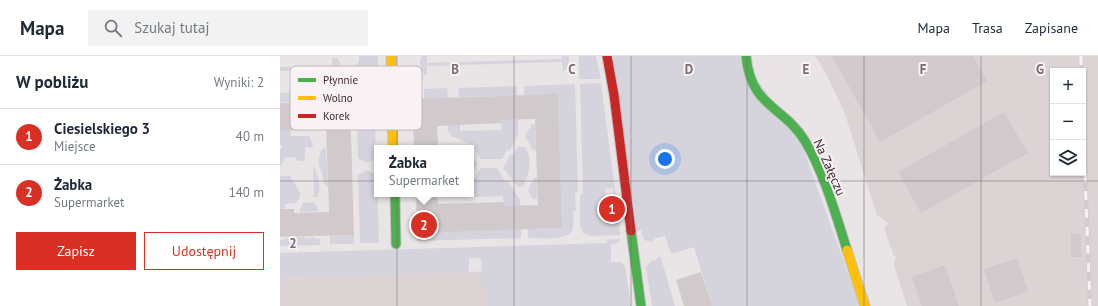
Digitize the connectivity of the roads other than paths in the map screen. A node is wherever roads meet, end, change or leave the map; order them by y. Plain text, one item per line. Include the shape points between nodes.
1 (391, 56) edge
2 (607, 56) edge
3 (746, 56) edge
4 (391, 66) edge
5 (393, 130) edge
6 (393, 145) edge
7 (395, 197) edge
8 (396, 244) dead end
9 (642, 306) edge
10 (865, 306) edge

1 - 4 street
2 - 9 street
3 - 10 street, Na Załęczu via 746,67 759,96 802,138 814,159 841,228
5 - 6 street
7 - 8 street

